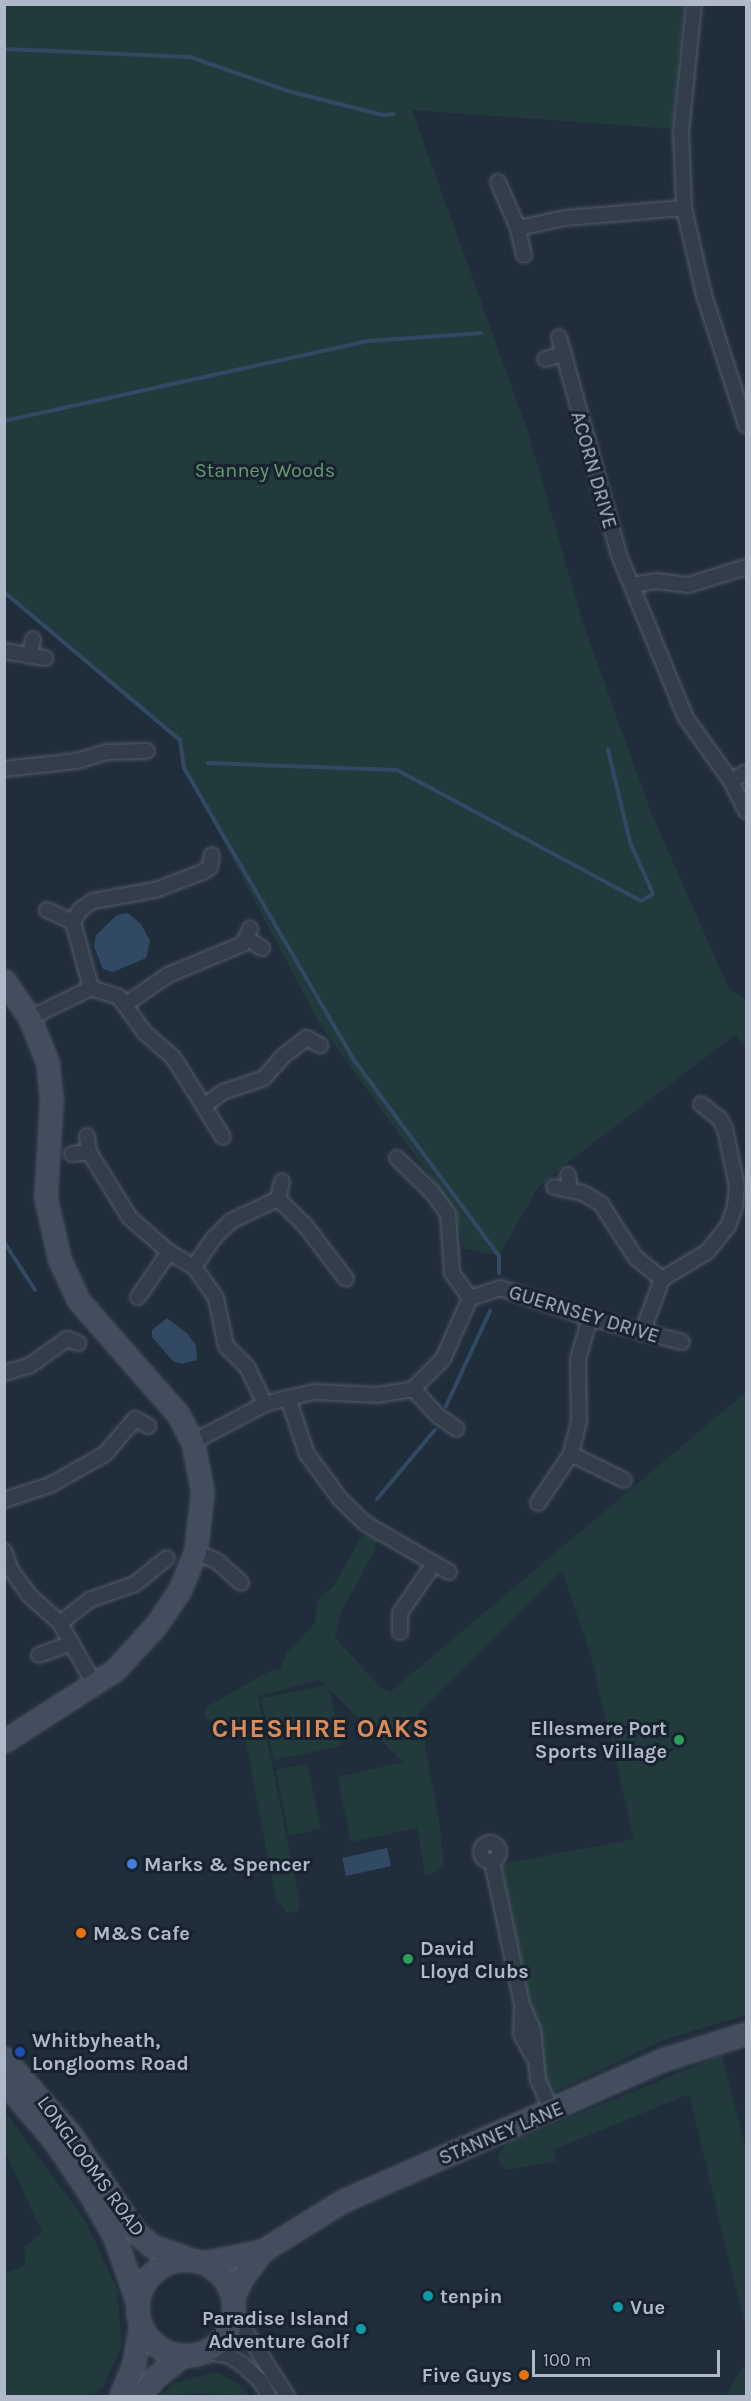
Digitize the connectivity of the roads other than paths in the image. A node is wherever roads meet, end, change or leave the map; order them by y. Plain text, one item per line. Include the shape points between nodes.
1 (694, 4) edge
2 (498, 182) dead end
3 (684, 208) junction
4 (518, 228) junction
5 (524, 255) dead end
6 (560, 337) dead end
7 (564, 354) junction
8 (545, 359) dead end
9 (747, 425) edge
10 (747, 567) edge
11 (632, 585) junction
12 (33, 639) dead end
13 (4, 651) edge
14 (30, 655) junction
15 (45, 658) dead end
16 (147, 751) dead end
17 (4, 769) edge
18 (747, 772) edge
19 (731, 781) junction
20 (747, 811) edge
21 (214, 866) dead end
22 (46, 910) dead end
23 (72, 922) junction
24 (262, 948) dead end
25 (4, 980) edge
26 (91, 988) junction
27 (126, 1005) junction
28 (30, 1018) junction
29 (320, 1045) dead end
30 (700, 1104) dead end
31 (205, 1105) junction
32 (87, 1136) dead end
33 (223, 1137) dead end
34 (89, 1152) junction
35 (72, 1154) dead end
36 (397, 1158) dead end
37 (568, 1175) dead end
38 (282, 1181) dead end
39 (554, 1187) dead end
40 (570, 1190) junction
41 (278, 1199) junction
42 (169, 1252) junction
43 (194, 1267) junction
44 (346, 1279) dead end
45 (662, 1279) junction
46 (138, 1297) dead end
47 (470, 1298) junction
48 (590, 1318) junction
49 (642, 1333) junction
50 (69, 1336) dead end
51 (682, 1342) dead end
52 (4, 1373) edge
53 (413, 1389) junction
54 (288, 1398) junction
55 (265, 1404) junction
56 (148, 1426) dead end
57 (457, 1429) dead end
58 (193, 1442) junction
59 (570, 1454) junction
60 (624, 1480) dead end
61 (4, 1500) edge
62 (537, 1503) dead end
63 (4, 1551) edge
64 (196, 1552) junction
65 (167, 1558) dead end
66 (433, 1565) junction
67 (449, 1572) dead end
68 (241, 1583) dead end
69 (60, 1623) junction
70 (395, 1625) dead end
71 (72, 1643) junction
72 (39, 1655) dead end
73 (95, 1685) junction
74 (4, 1742) edge
75 (492, 1861) dead end
76 (747, 2034) edge
77 (4, 2058) edge
78 (4, 2082) edge
79 (552, 2112) junction
80 (264, 2250) junction
81 (196, 2261) junction
82 (138, 2303) junction
83 (234, 2306) junction
84 (141, 2326) junction
85 (206, 2352) junction
86 (183, 2356) junction
87 (121, 2397) edge
88 (141, 2397) edge
89 (269, 2397) edge
90 (287, 2397) edge

1 - 3 street via 681,132
2 - 4 street
3 - 4 street via 565,218
3 - 9 street via 704,295
4 - 5 street
6 - 7 street, ACORN DRIVE
7 - 8 street
7 - 11 street, ACORN DRIVE via 606,512
10 - 11 street via 688,585 656,581
11 - 19 street, ACORN DRIVE via 686,718
12 - 14 street
13 - 14 street
14 - 15 street
16 - 17 street via 107,752 77,761
18 - 19 street
19 - 20 street, ACORN DRIVE
21 - 23 street via 162,888 93,901
22 - 23 street
23 - 26 street
24 - 27 street via 249,934 229,952 168,975
25 - 28 street
26 - 27 street via 109,992
26 - 28 street
27 - 31 street via 145,1034 173,1057
28 - 58 street via 41,1041 51,1086 46,1198 60,1260 79,1301 157,1388 178,1414
29 - 31 street via 306,1032 264,1078 223,1092
30 - 45 street via 720,1119 726,1129 737,1186 735,1207 728,1226 707,1252
31 - 33 street
32 - 34 street
34 - 35 street
34 - 42 street via 130,1218
36 - 47 street via 448,1214 452,1273
37 - 40 street
38 - 41 street
39 - 40 street
40 - 45 street via 601,1204 636,1258
41 - 43 street via 231,1221
41 - 44 street via 304,1224
42 - 43 street
42 - 46 street
43 - 55 street via 216,1298 226,1346 247,1367
45 - 49 street
47 - 48 street, GUERNSEY DRIVE via 500,1288
47 - 53 street via 443,1359
48 - 49 street, GUERNSEY DRIVE
48 - 59 street via 578,1359 579,1421
49 - 51 street, GUERNSEY DRIVE
50 - 52 street via 28,1366
53 - 54 street via 377,1395 315,1392
53 - 57 street via 437,1415
54 - 55 street
54 - 66 street via 307,1454 341,1500 366,1524
55 - 58 street
56 - 61 street via 133,1413 105,1454 50,1485
58 - 64 street via 203,1492
59 - 60 street
59 - 62 street
63 - 69 street via 11,1570 29,1594
64 - 68 street via 218,1562
64 - 73 street via 180,1591 158,1624 116,1670
65 - 69 street via 135,1584 89,1600
66 - 67 street
66 - 70 street via 405,1602
69 - 71 street
71 - 72 street
71 - 73 street
73 - 74 street
75 - 79 street via 522,2005 521,2034
76 - 79 street, STANNEY LANE via 685,2052
77 - 81 street, LONGLOOMS ROAD via 70,2135 134,2230 157,2250
78 - 82 street, LONGLOOMS ROAD via 54,2140 91,2195 115,2237
79 - 80 street, STANNEY LANE via 344,2201
80 - 81 street, STANNEY LANE
80 - 83 street, STANNEY LANE via 242,2279
81 - 82 street via 167,2263 154,2271 143,2286
81 - 83 street via 223,2277
82 - 84 street
83 - 85 street via 228,2333
83 - 90 street
84 - 86 street via 158,2347
84 - 87 street via 134,2365
85 - 86 street
85 - 89 street via 228,2355 242,2364 261,2382
86 - 88 street via 155,2378

